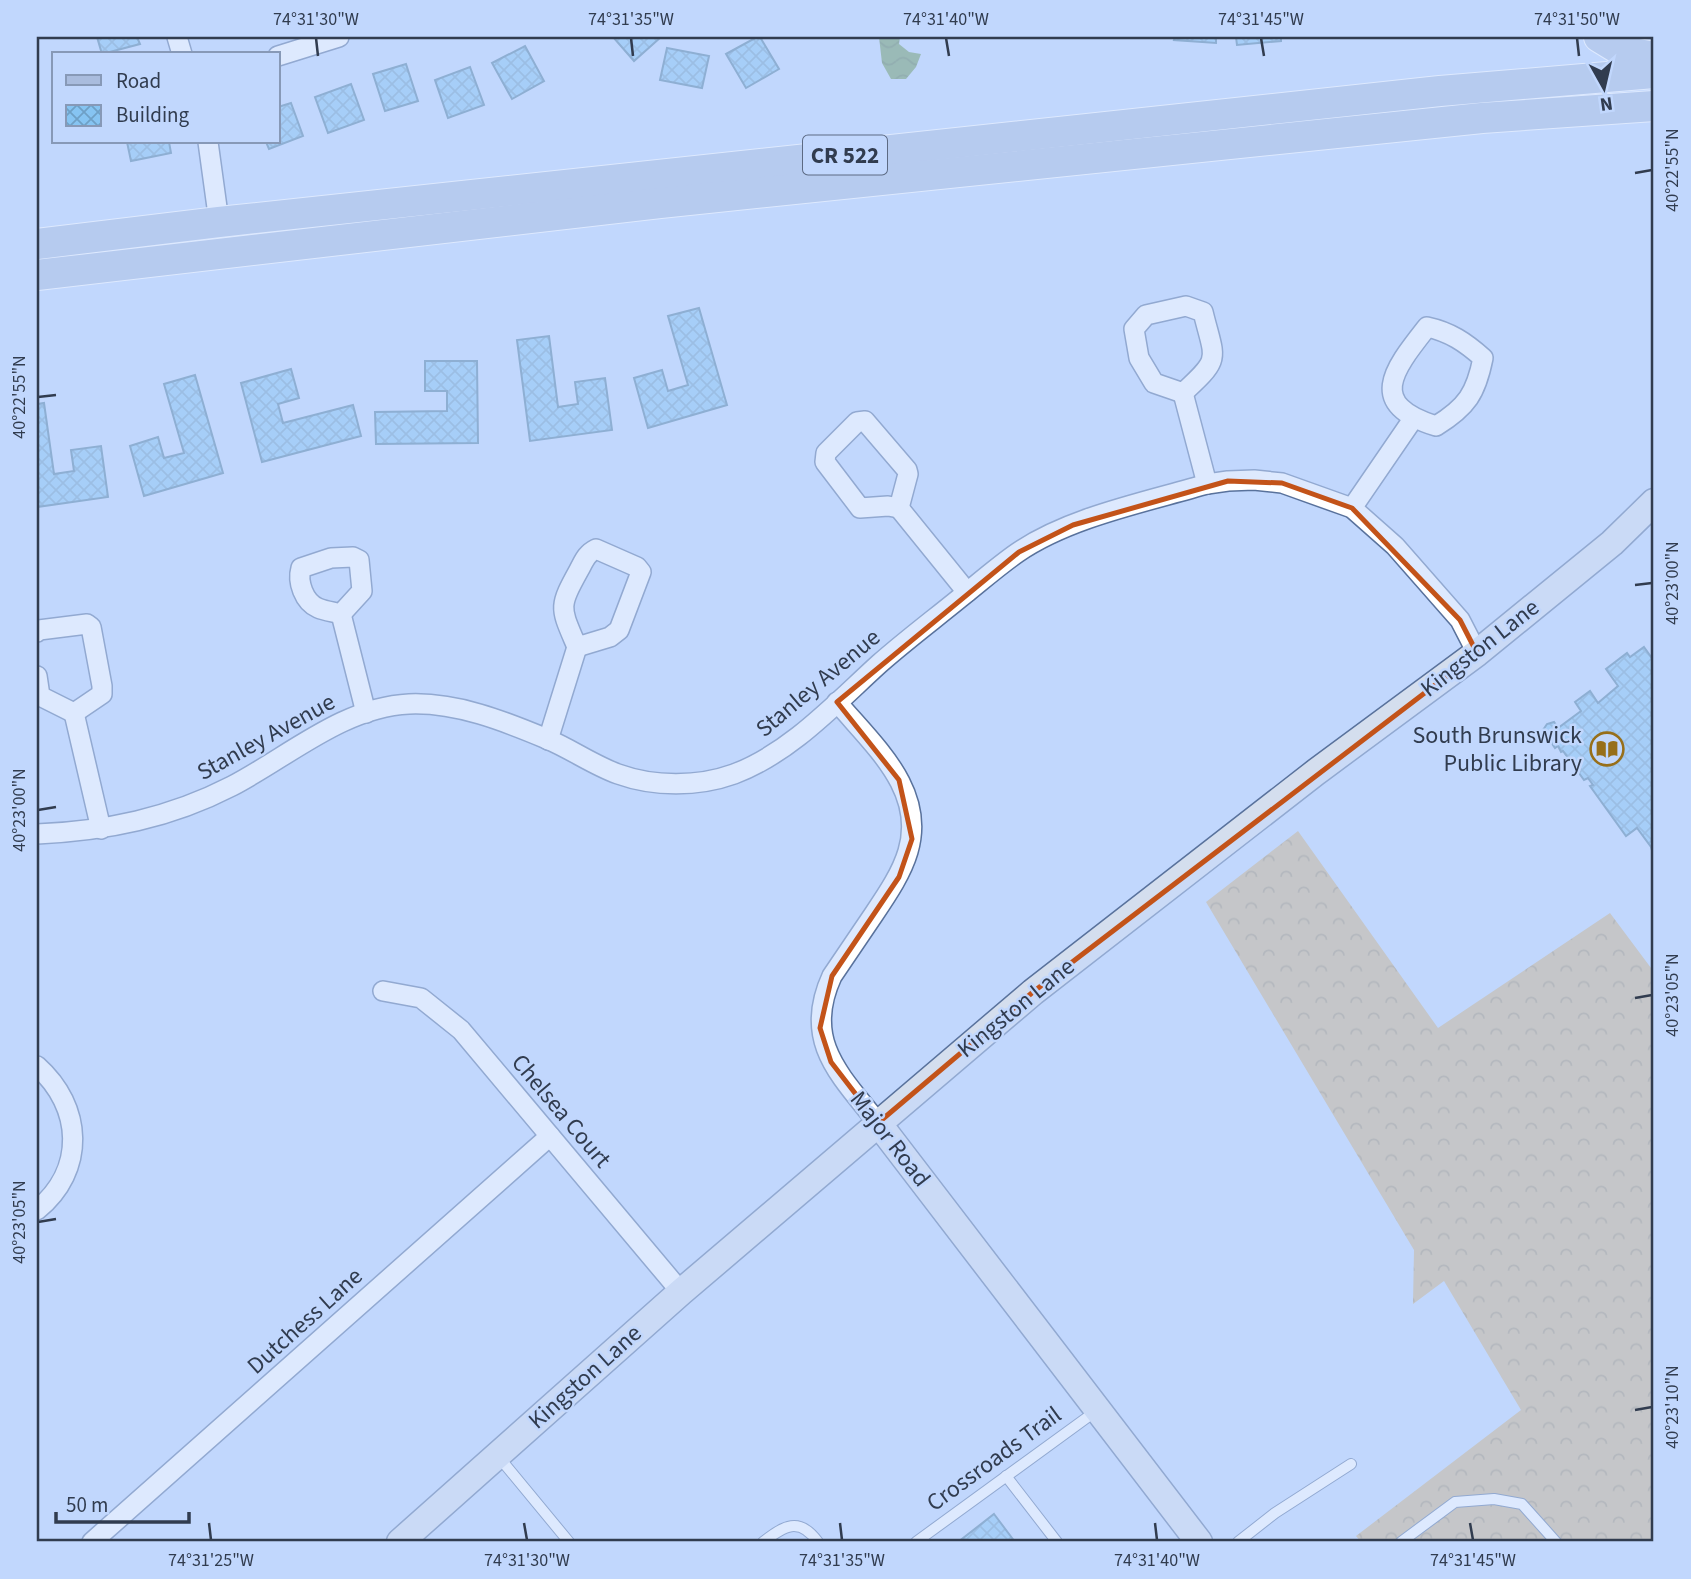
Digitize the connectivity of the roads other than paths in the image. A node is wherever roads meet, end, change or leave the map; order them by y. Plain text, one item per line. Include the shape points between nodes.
1 (339, 37) edge
2 (1599, 37) edge
3 (280, 55) edge
4 (1654, 57) edge
5 (1654, 72) edge
6 (1654, 106) edge
7 (208, 144) edge
8 (219, 222) junction
9 (37, 244) edge
10 (37, 275) edge
11 (1183, 393) junction
12 (1413, 419) junction
13 (1207, 484) junction
14 (1654, 502) edge
15 (899, 508) junction
16 (1352, 508) junction
17 (967, 592) junction
18 (341, 614) dead end
19 (37, 632) edge
20 (577, 647) junction
21 (1478, 653) junction
22 (37, 676) edge
23 (837, 702) junction
24 (74, 713) junction
25 (366, 713) junction
26 (548, 740) junction
27 (101, 829) junction
28 (37, 834) edge
29 (383, 991) dead end
30 (37, 1066) edge
31 (878, 1123) junction
32 (550, 1136) junction
33 (37, 1210) edge
34 (681, 1292) junction
35 (1098, 1410) junction
36 (497, 1455) junction
37 (1351, 1464) dead end
38 (1006, 1476) junction
39 (92, 1542) edge
40 (400, 1542) edge
41 (569, 1542) edge
42 (763, 1542) edge
43 (818, 1542) edge
44 (916, 1542) edge
45 (1057, 1542) edge
46 (1199, 1542) edge
47 (1238, 1542) edge
48 (1401, 1542) edge
49 (1556, 1542) edge

1 - 3 street
2 - 4 main road via 1622,51
5 - 8 main road, CR 522 via 1427,92
6 - 10 main road, CR 522 via 1482,118 660,203
7 - 8 street
8 - 9 main road, CR 522
11 - 11 street via 1154,383 1139,358 1134,329 1146,315 1186,306 1203,312 1214,357 1209,369
11 - 13 street
12 - 12 street via 1436,426 1455,415 1478,381 1483,358 1444,330 1427,327 1392,378 1396,403
12 - 16 street
13 - 16 street, Stanley Avenue via 1282,483
13 - 17 street, Stanley Avenue via 1048,536
14 - 21 street, Kingston Lane via 1612,543
15 - 15 street via 860,508 825,462 825,453 857,422 865,421 907,470
15 - 17 street
16 - 21 street, Stanley Avenue via 1395,547 1460,620
17 - 23 street, Stanley Avenue
18 - 25 street
19 - 24 street via 87,624 94,632 102,694
20 - 20 street via 563,606 588,553 596,549 637,567 641,572 619,630
20 - 26 street
21 - 31 street, Kingston Lane via 1316,772 1033,992
22 - 24 street via 40,696
23 - 26 street, Stanley Avenue via 760,763 707,782 649,782 618,774
23 - 31 street, Major Road via 899,780 912,818 912,839 899,877 832,976 821,1010 820,1028 831,1062
24 - 27 street
25 - 26 street, Stanley Avenue via 411,704 469,710
25 - 27 street, Stanley Avenue via 203,800 167,815
27 - 28 street, Stanley Avenue
29 - 32 street, Chelsea Court via 421,998 461,1030
30 - 33 street via 65,1100 73,1136 66,1173
31 - 34 street, Kingston Lane
31 - 35 street, Major Road
32 - 34 street, Chelsea Court
32 - 39 street, Dutchess Lane
34 - 36 street, Kingston Lane
35 - 38 lane, Crossroads Trail
35 - 46 street, Major Road
36 - 40 street, Kingston Lane
36 - 41 lane
37 - 47 lane
38 - 44 lane, Crossroads Trail
38 - 45 lane
42 - 43 lane via 791,1525 803,1527
48 - 49 lane via 1455,1502 1494,1499 1521,1504

